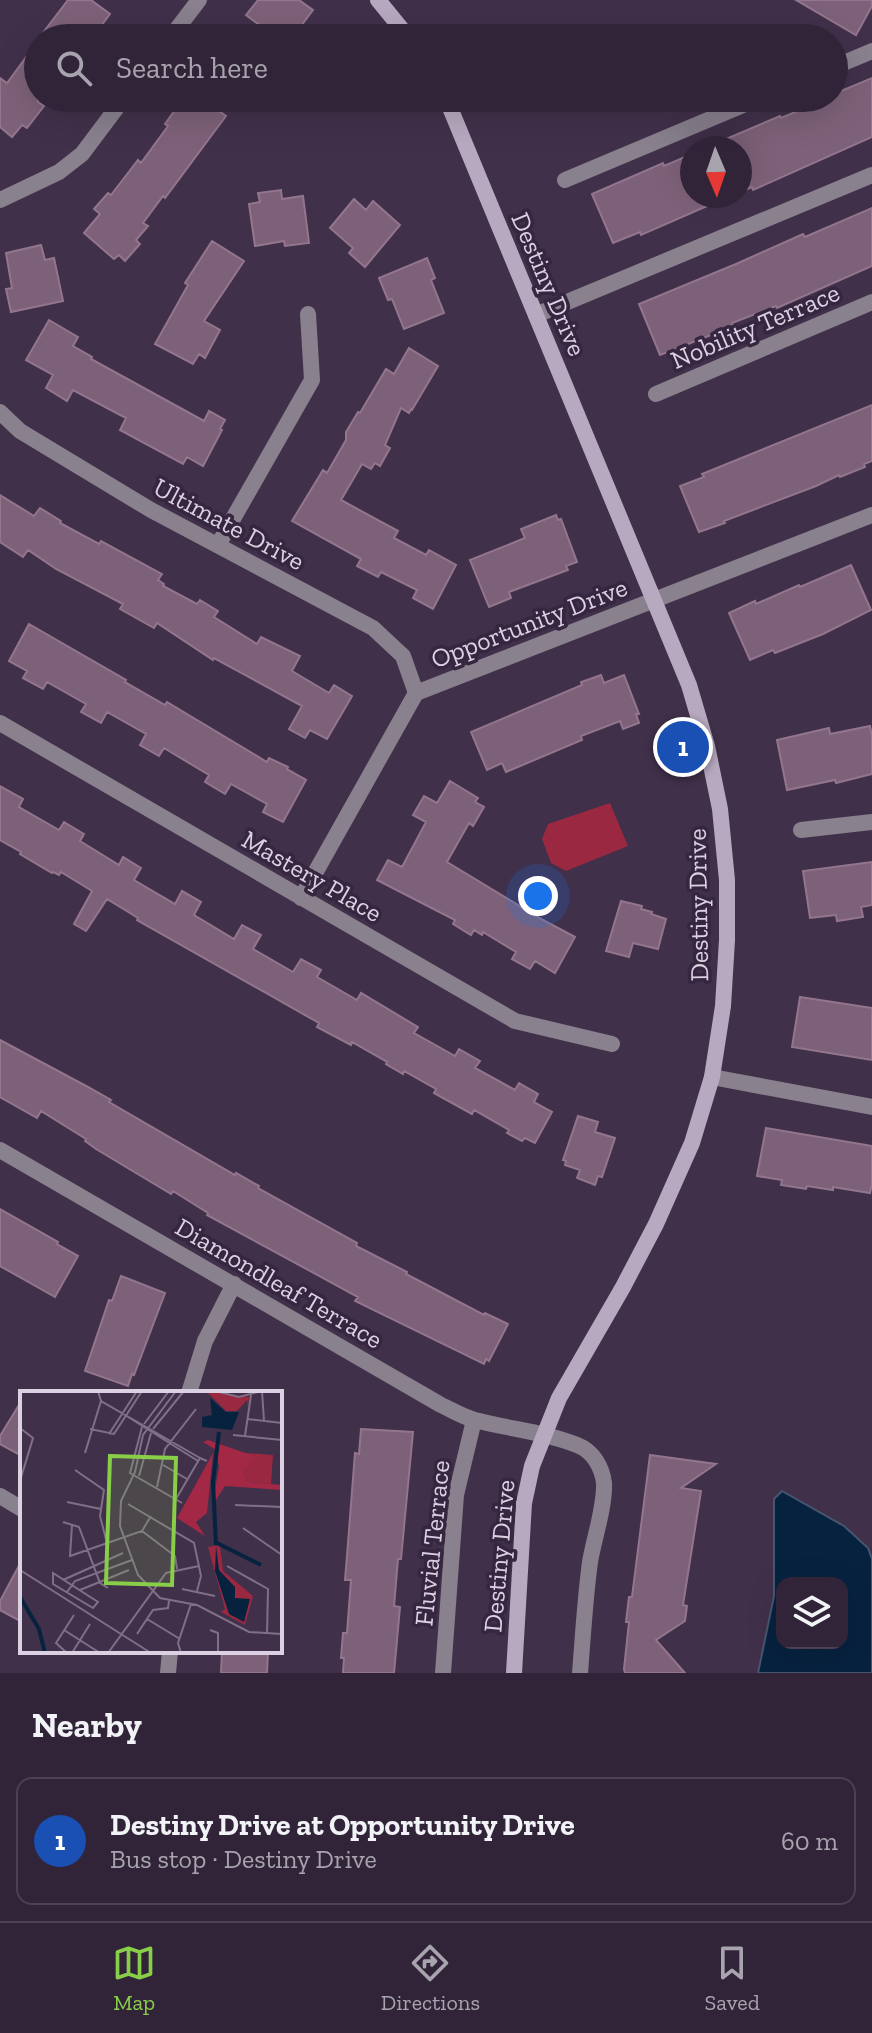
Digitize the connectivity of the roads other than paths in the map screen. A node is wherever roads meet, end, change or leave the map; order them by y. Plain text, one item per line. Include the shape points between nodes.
1 (199, 0) edge
2 (378, 0) edge
3 (181, 24) edge
4 (398, 24) edge
5 (872, 51) edge
6 (848, 61) edge
7 (114, 112) edge
8 (452, 112) edge
9 (727, 112) edge
10 (872, 175) edge
11 (565, 180) dead end
12 (0, 200) edge
13 (872, 302) edge
14 (308, 314) dead end
15 (536, 315) junction
16 (656, 394) dead end
17 (0, 412) edge
18 (870, 521) edge
19 (218, 545) junction
20 (655, 601) junction
21 (416, 693) junction
22 (0, 723) edge
23 (872, 822) edge
24 (801, 830) dead end
25 (301, 898) junction
26 (612, 1044) dead end
27 (712, 1077) junction
28 (872, 1107) edge
29 (0, 1150) edge
30 (234, 1284) junction
31 (190, 1391) edge
32 (474, 1420) junction
33 (543, 1435) junction
34 (0, 1496) edge
35 (20, 1508) edge
36 (170, 1653) edge
37 (168, 1673) edge
38 (443, 1673) edge
39 (514, 1673) edge
40 (580, 1673) edge

1 - 3 street
2 - 4 street
5 - 6 street
7 - 12 street via 82,154 59,172
8 - 15 street, Destiny Drive
9 - 11 street
10 - 15 street
13 - 16 street, Nobility Terrace
14 - 19 street via 312,380
15 - 20 street, Destiny Drive
17 - 19 street, Ultimate Drive via 33,439
18 - 20 street, Opportunity Drive
19 - 21 street, Ultimate Drive via 373,628 403,656
20 - 21 street, Opportunity Drive
20 - 27 street, Destiny Drive via 689,685 720,809 727,940
21 - 25 street, Opportunity Drive
22 - 25 street, Mastery Place
23 - 24 street
25 - 26 street, Mastery Place via 515,1021
27 - 28 street
27 - 33 street, Destiny Drive via 692,1143 656,1224
29 - 30 street, Diamondleaf Terrace
30 - 31 street via 205,1341
30 - 32 street, Diamondleaf Terrace
32 - 33 street, Diamondleaf Terrace
32 - 38 street, Fluvial Terrace via 455,1506
33 - 39 street, Destiny Drive via 524,1503
33 - 40 street, Diamondleaf Terrace via 587,1450 604,1482
34 - 35 street
36 - 37 street

